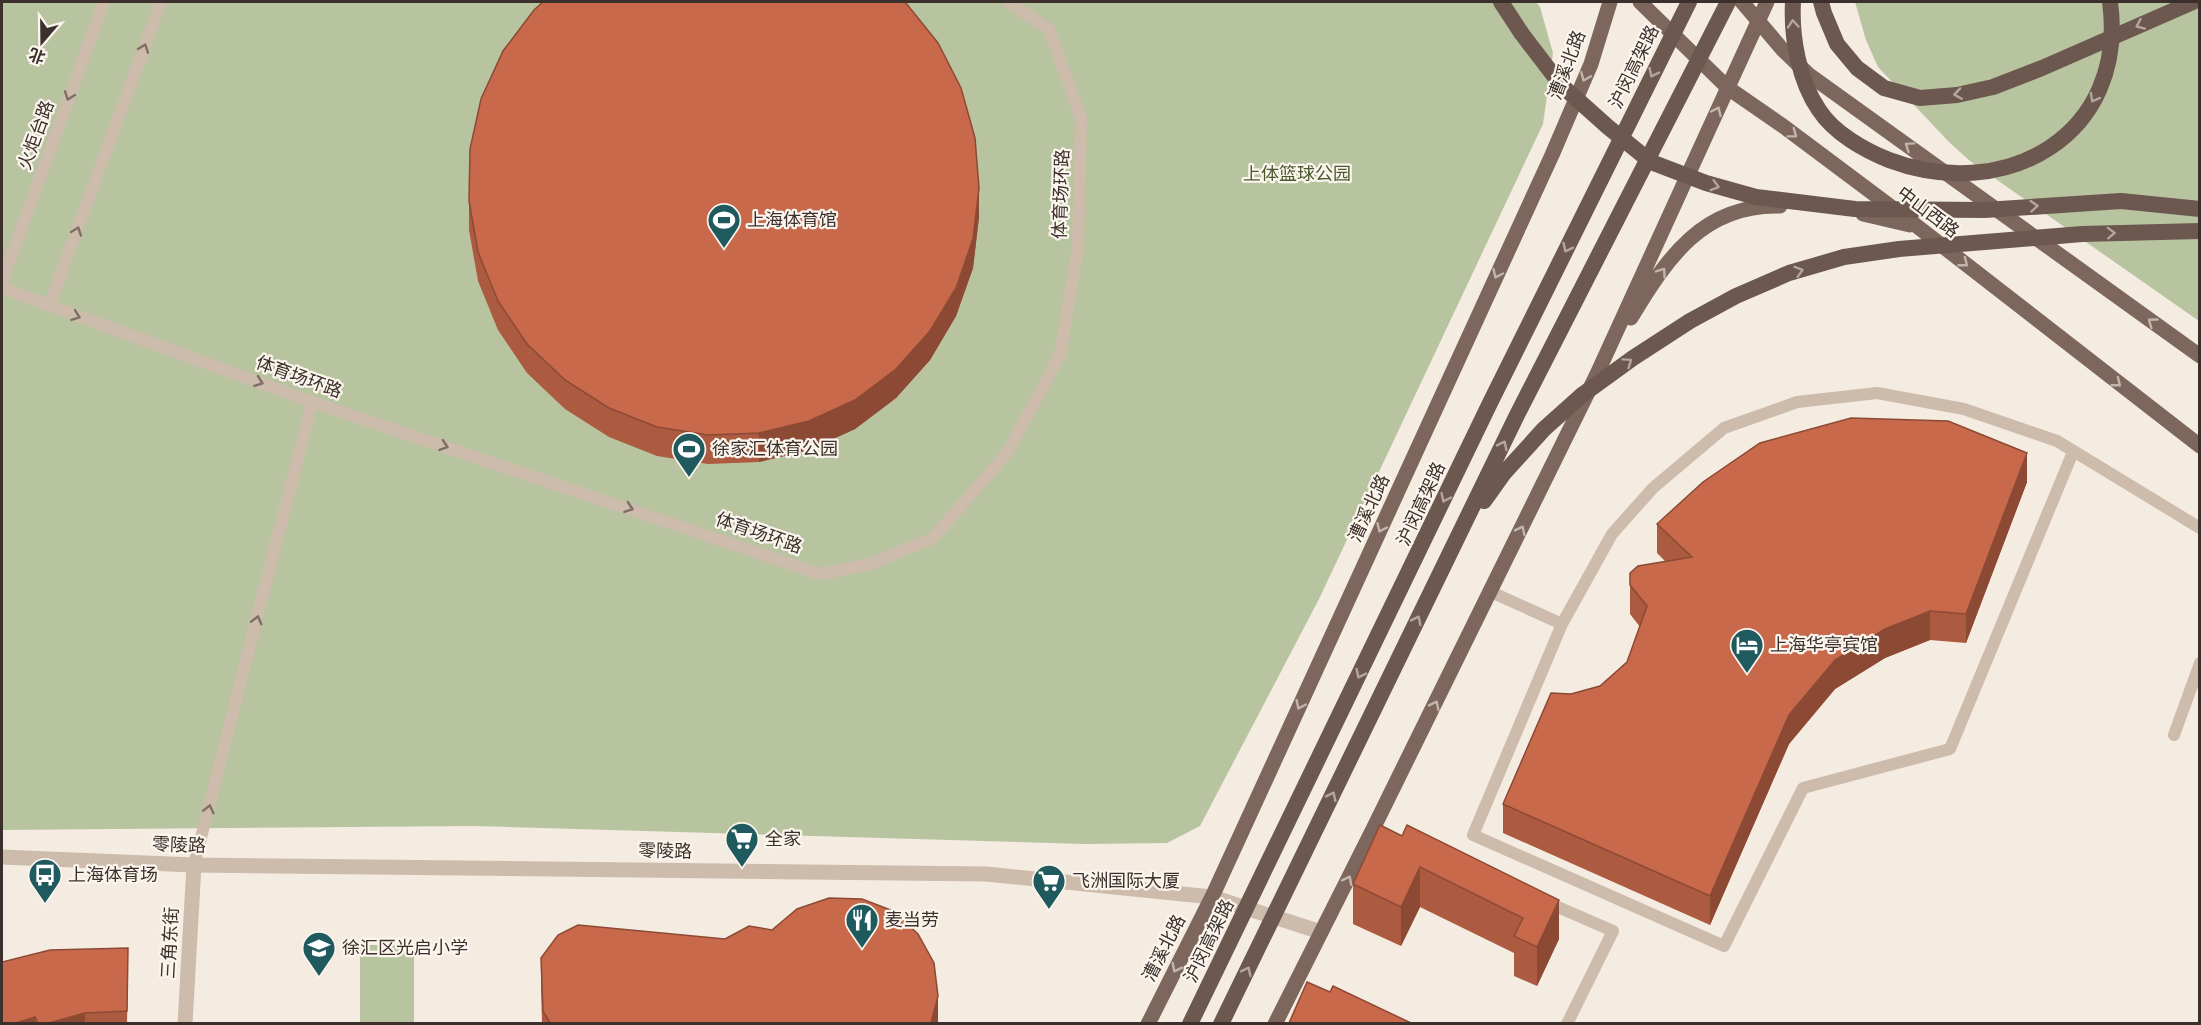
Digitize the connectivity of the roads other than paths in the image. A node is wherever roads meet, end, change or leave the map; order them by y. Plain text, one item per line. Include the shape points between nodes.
1 (104, 2) edge
2 (161, 2) edge
3 (1008, 2) edge
4 (1501, 2) edge
5 (1610, 2) edge
6 (1640, 2) edge
7 (1689, 2) edge
8 (1728, 2) edge
9 (1742, 2) edge
10 (1767, 2) edge
11 (1793, 2) edge
12 (1821, 2) edge
13 (2110, 2) edge
14 (2193, 2) edge
15 (1758, 21) junction
16 (1728, 88) junction
17 (2199, 209) edge
18 (1917, 227) junction
19 (2199, 231) edge
20 (2, 282) edge
21 (2, 288) edge
22 (49, 306) junction
23 (2199, 356) edge
24 (1597, 374) junction
25 (312, 402) junction
26 (2199, 446) edge
27 (2073, 452) junction
28 (2199, 528) edge
29 (1457, 538) junction
30 (1491, 592) junction
31 (1562, 624) junction
32 (2199, 663) edge
33 (2174, 735) dead end
34 (2, 857) edge
35 (194, 865) junction
36 (1212, 897) junction
37 (1537, 898) edge
38 (1321, 932) junction
39 (185, 1023) edge
40 (1148, 1023) edge
41 (1190, 1023) edge
42 (1221, 1023) edge
43 (1275, 1023) edge
44 (1568, 1023) edge

1 -> 20 lane, 火炬台路
22 -> 2 lane
25 -> 3 lane, 体育场环路 via 820,574 870,564 933,538 1007,453 1060,356 1078,246 1081,118 1049,29
4 -> 17 highway, bridge via 1561,85 1608,128 1651,162 1706,183 1756,197 1855,209 1985,210 2121,201
5 -> 36 main road, 漕溪北路 via 1591,64 1552,155
6 - 16 main road, 中山西路
7 -> 41 highway, 沪闵高架路, bridge
29 -> 8 highway, bridge
9 - 15 main road
10 - 15 main road
13 -> 11 highway, bridge via 2114,26 2108,70 2095,100 2070,134 2037,157 1993,171 1948,173 1912,168 1875,155 1844,135 1820,111 1806,85 1796,46
14 -> 12 highway via 1993,87 1920,98 1884,88 1857,68 1837,44
15 - 16 main road
23 -> 15 main road via 1808,74
16 -> 18 main road, 中山西路
24 -> 16 main road
24 -> 18 main road via 1671,259 1695,234 1719,217 1764,205 1803,206 1880,217
18 -> 26 main road, 中山西路
29 -> 19 highway, bridge via 1504,473 1582,395 1690,321 1790,273 1844,257 1910,248 2082,234
21 - 22 lane, 体育场环路
22 -> 25 lane, 体育场环路
30 -> 24 main road
35 -> 25 lane
27 - 28 lane
27 - 31 lane via 2057,441 1964,409 1877,393 1797,402 1724,428 1653,488 1612,534
27 - 31 lane via 1950,749 1803,788 1724,946 1473,835
42 -> 29 highway, bridge
30 - 31 lane
38 -> 30 main road via 1380,829
32 - 33 lane
34 - 35 street, 零陵路
35 - 36 street, 零陵路 via 986,874
35 - 39 street, 三角东街
36 - 38 street, 零陵路
36 -> 40 main road, 漕溪北路
37 - 44 lane via 1613,931
38 - 43 main road

